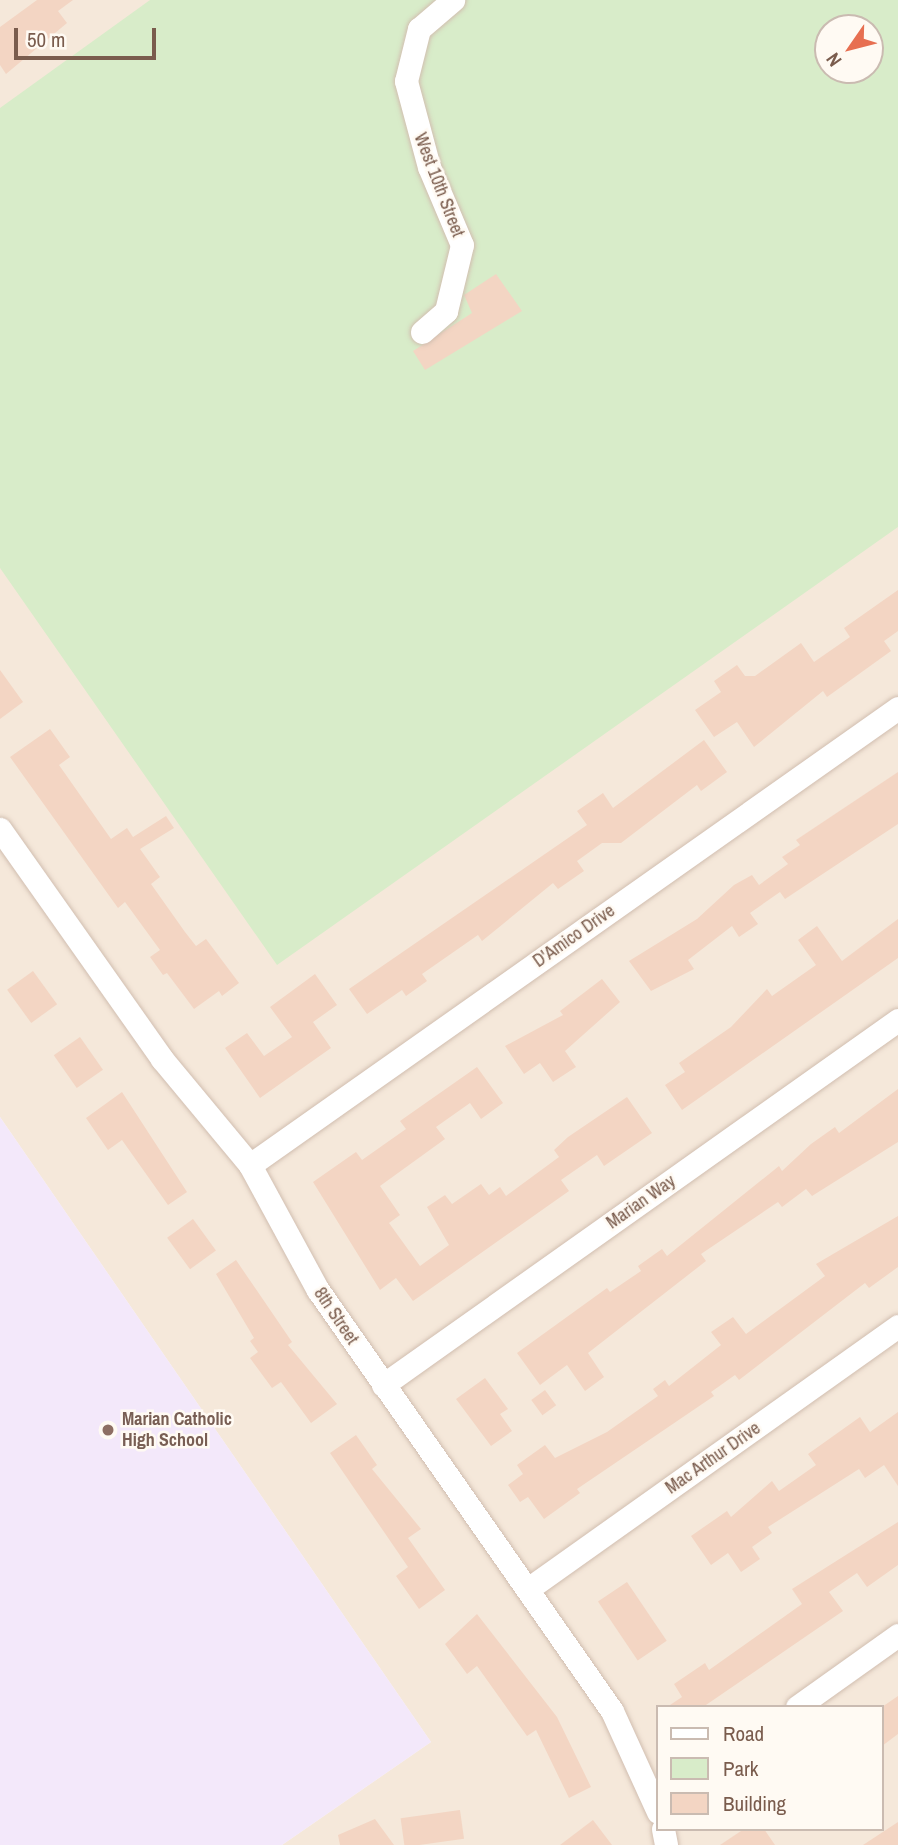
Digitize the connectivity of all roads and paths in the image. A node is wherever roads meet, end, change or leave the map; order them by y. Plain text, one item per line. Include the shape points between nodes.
1 (453, 0) edge
2 (422, 332) dead end
3 (898, 708) edge
4 (0, 828) edge
5 (898, 1020) edge
6 (250, 1165) junction
7 (898, 1326) edge
8 (383, 1385) junction
9 (528, 1589) junction
10 (898, 1635) edge
11 (800, 1705) edge
12 (656, 1802) edge

1 - 2 street, West 10th Street via 419,29 406,81 429,167 462,244 446,311
3 - 6 street, D'Amico Drive
4 - 6 street, 8th Street via 162,1059
5 - 8 street, Marian Way
6 - 8 street, 8th Street via 302,1265
7 - 9 street, Mac Arthur Drive
8 - 9 street, 8th Street
9 - 12 street, 8th Street via 612,1711
10 - 11 street

